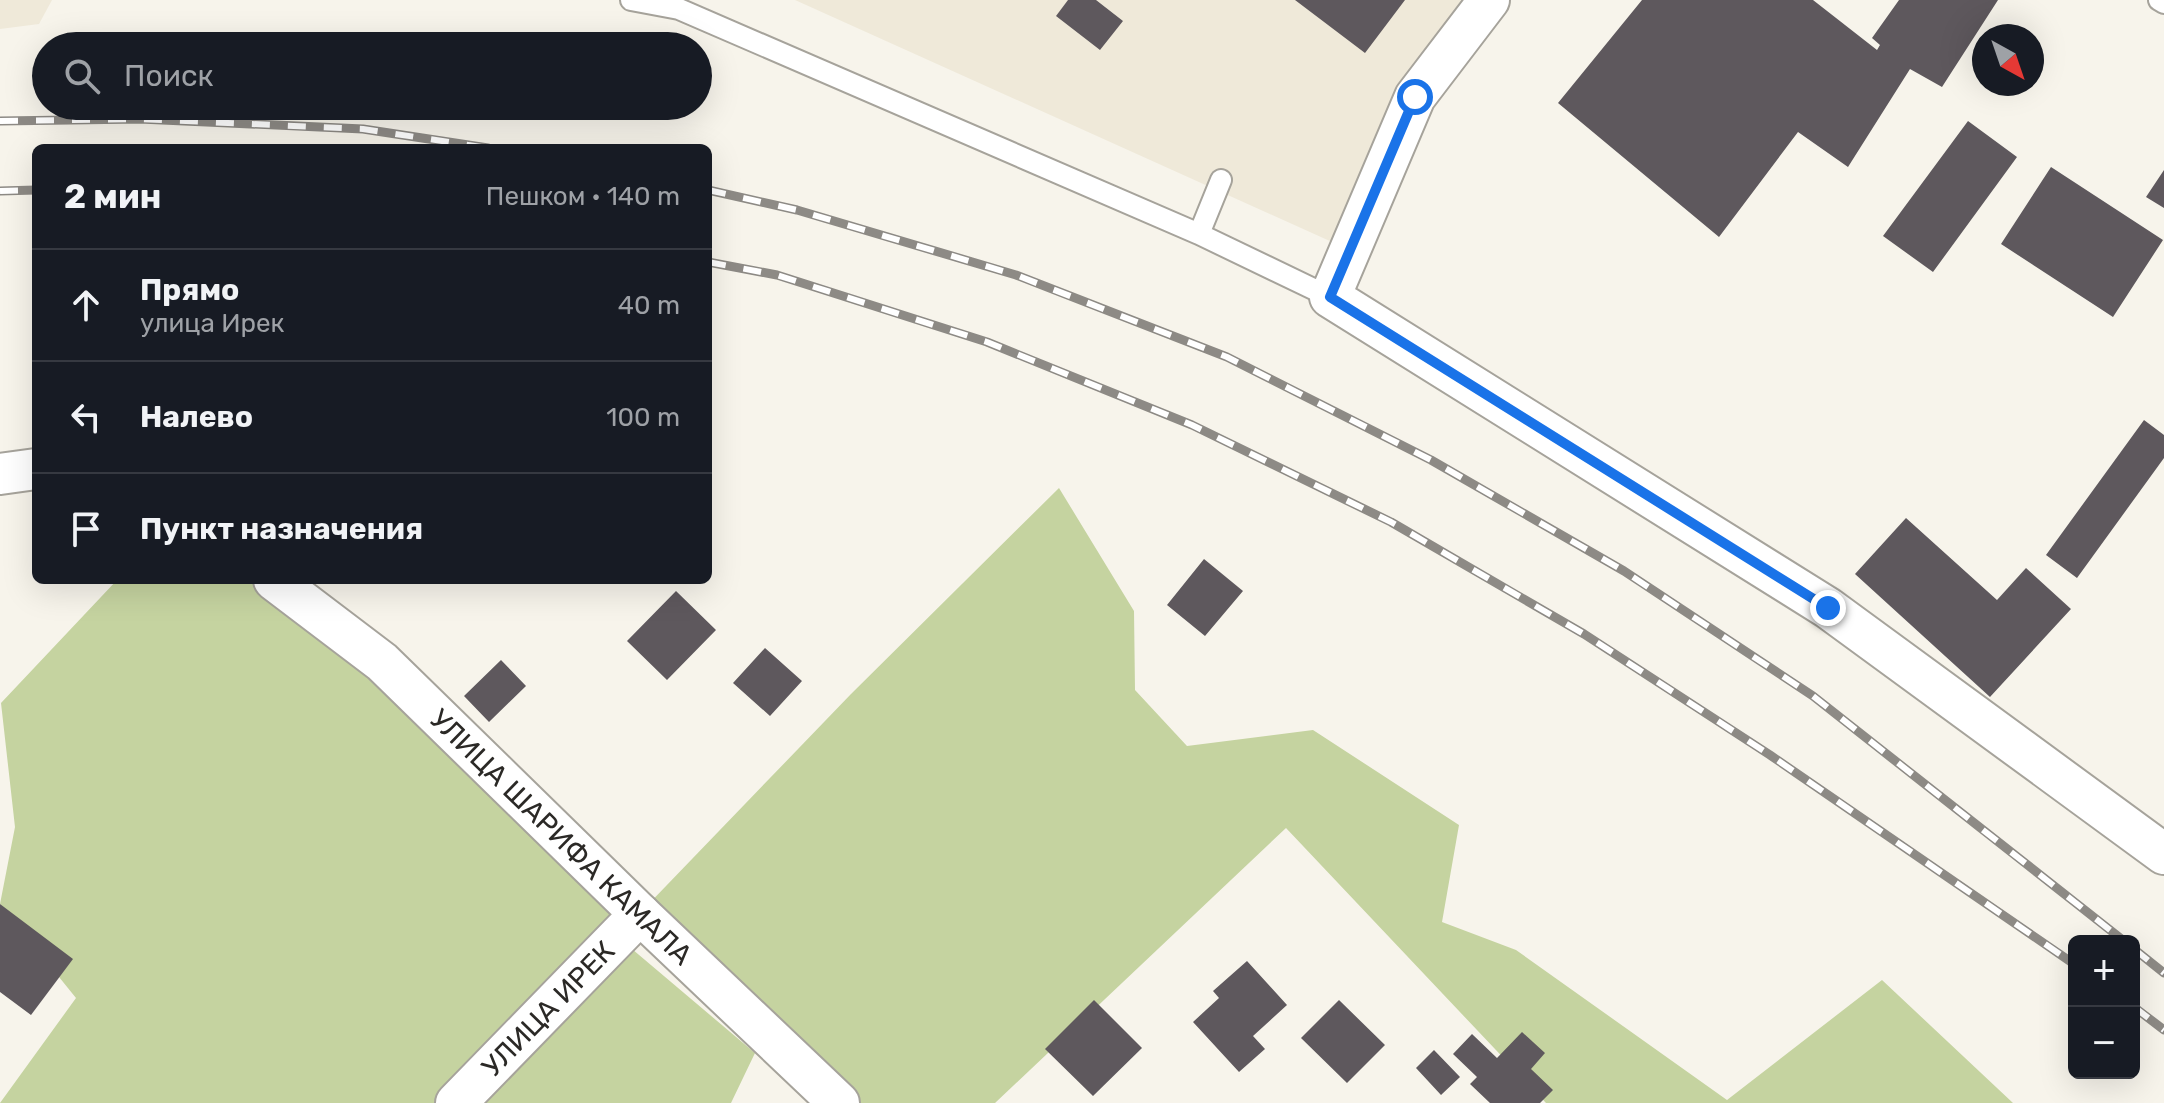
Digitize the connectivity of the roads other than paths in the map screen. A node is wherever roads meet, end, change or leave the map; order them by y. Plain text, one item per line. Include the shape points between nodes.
1 (631, 0) edge
2 (1489, 0) edge
3 (1221, 180) dead end
4 (1199, 234) junction
5 (1330, 297) junction
6 (32, 470) edge
7 (0, 474) edge
8 (279, 584) edge
9 (2164, 854) edge
10 (640, 914) junction
11 (456, 1103) edge
12 (839, 1103) edge

1 - 4 lane via 679,9
2 - 5 street via 1415,97
3 - 4 lane
4 - 5 lane
5 - 9 street via 1828,608
6 - 7 street
8 - 10 street, УЛИЦА ШАРИФА КАМАЛА via 382,662
10 - 11 street, УЛИЦА ИРЕК
10 - 12 street, УЛИЦА ШАРИФА КАМАЛА

